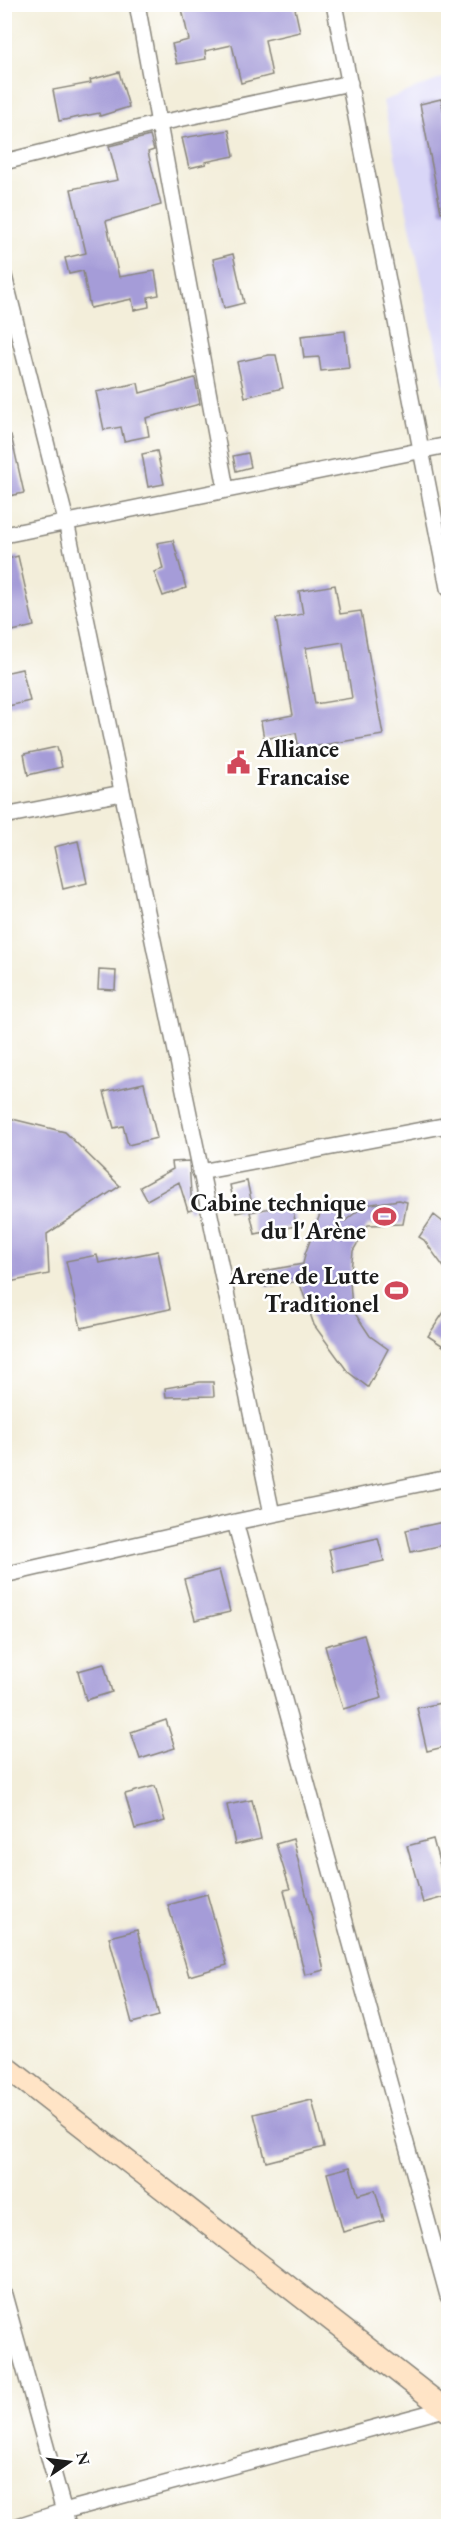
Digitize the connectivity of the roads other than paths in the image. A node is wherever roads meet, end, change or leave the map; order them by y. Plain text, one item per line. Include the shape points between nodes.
1 (137, 4) edge
2 (334, 4) edge
3 (350, 83) junction
4 (160, 123) junction
5 (4, 162) edge
6 (4, 276) edge
7 (448, 445) edge
8 (422, 450) junction
9 (226, 489) junction
10 (66, 521) junction
11 (4, 535) edge
12 (448, 588) edge
13 (122, 793) junction
14 (4, 816) edge
15 (448, 1125) edge
16 (200, 1172) junction
17 (448, 1478) edge
18 (272, 1514) junction
19 (235, 1522) junction
20 (4, 1575) edge
21 (4, 2064) edge
22 (4, 2295) edge
23 (448, 2296) edge
24 (448, 2409) edge
25 (64, 2511) junction
26 (18, 2526) edge
27 (68, 2526) edge

1 - 4 street
2 - 3 street
3 - 4 street
3 - 8 street
4 - 5 street
4 - 9 street
6 - 10 street
7 - 8 street
8 - 9 street
8 - 12 street
9 - 10 street
10 - 11 street
10 - 13 street
13 - 14 street
13 - 16 street
15 - 16 street
16 - 18 street
17 - 18 street
18 - 19 street
19 - 20 street
19 - 23 street
21 - 24 main road
22 - 25 street
24 - 25 street
25 - 26 street
25 - 27 street

